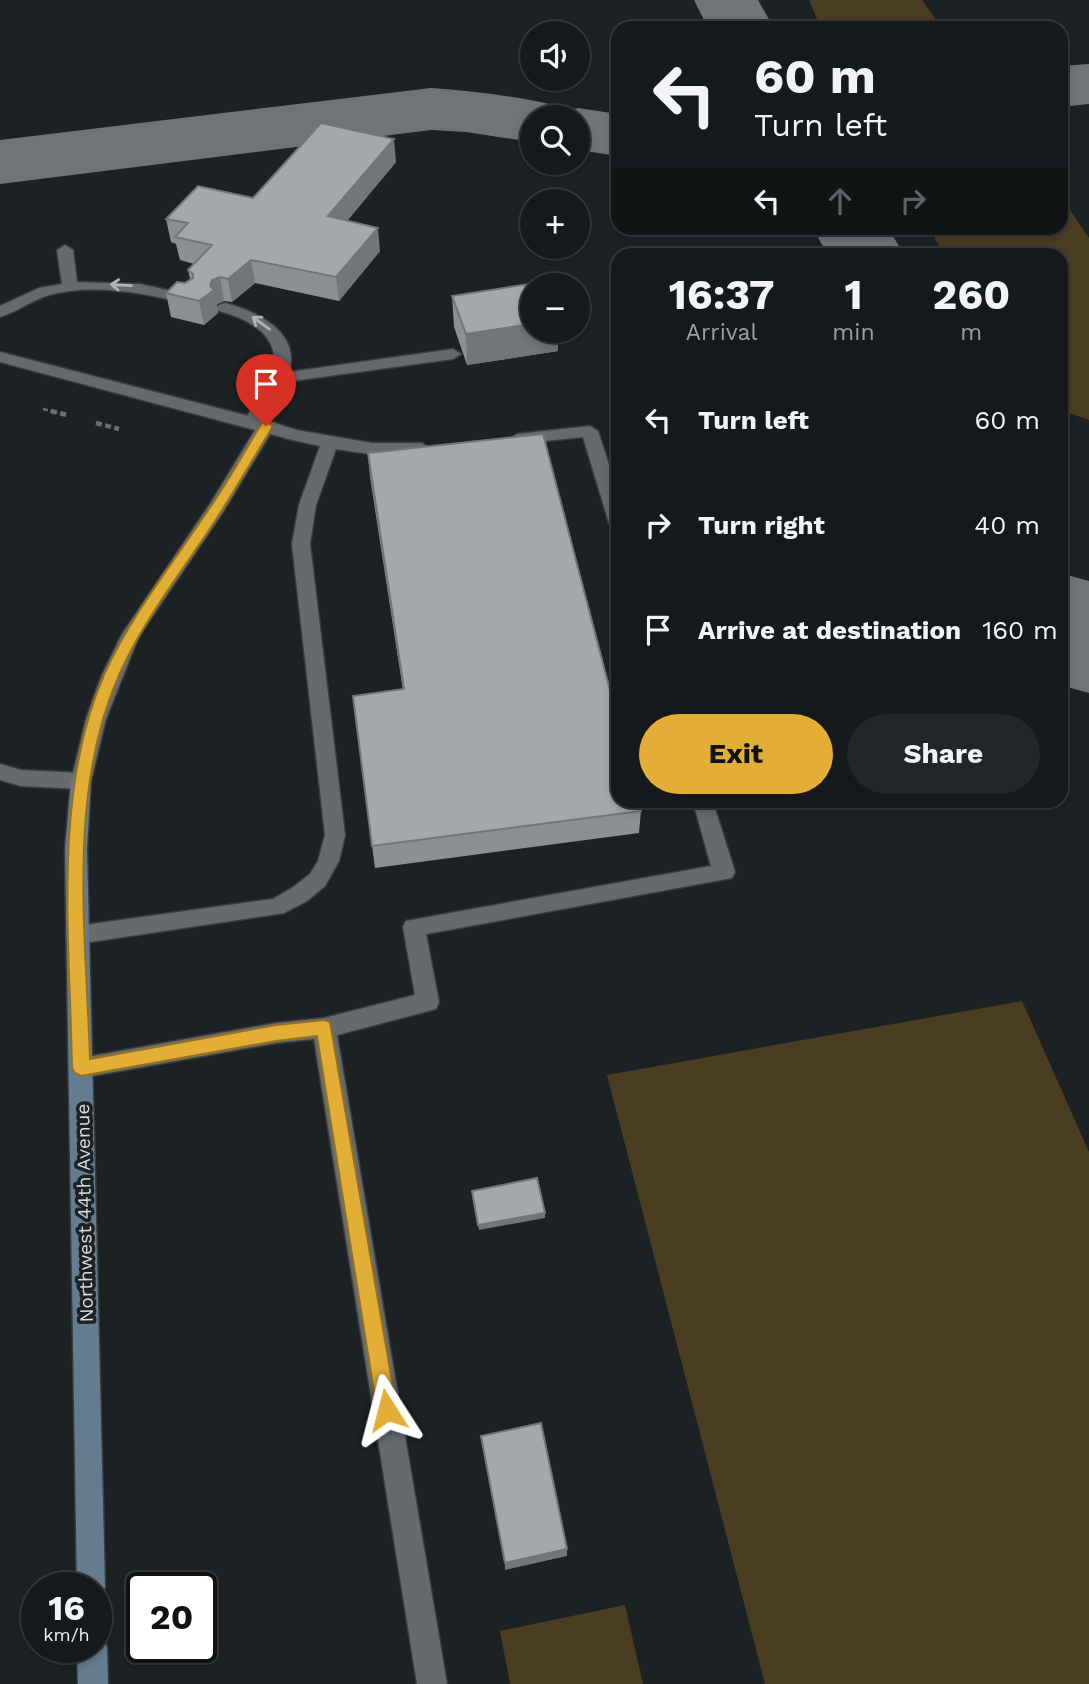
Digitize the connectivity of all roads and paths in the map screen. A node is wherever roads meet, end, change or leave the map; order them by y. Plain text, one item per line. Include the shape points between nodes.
1 (65, 250) dead end
2 (70, 288) junction
3 (188, 299) edge
4 (225, 308) edge
5 (0, 312) edge
6 (453, 354) dead end
7 (0, 358) edge
8 (280, 378) junction
9 (43, 409) dead end
10 (67, 415) dead end
11 (96, 423) dead end
12 (259, 424) junction
13 (119, 429) dead end
14 (503, 441) edge
15 (330, 443) junction
16 (440, 447) edge
17 (611, 500) edge
18 (0, 772) edge
19 (81, 781) junction
20 (704, 808) edge
21 (77, 936) junction
22 (324, 1028) junction
23 (81, 1068) junction
24 (91, 1572) edge
25 (92, 1663) edge
26 (93, 1684) edge
27 (432, 1684) edge

1 - 2 street
3 -> 2 street via 124,285
2 - 5 street via 34,296
8 -> 4 street via 283,362 274,333 261,320
6 - 8 street
7 - 12 street
8 - 12 street, Northwest 44th Avenue
9 - 10 path
11 - 13 path
12 - 15 street
12 - 19 street, Northwest 44th Avenue via 217,508 131,634 96,719
14 - 17 street via 590,431
15 - 16 street via 402,451
15 - 21 street via 308,498 301,544 335,835 332,856 321,877 302,895 276,907
18 - 19 street via 21,778
19 - 21 street, Northwest 44th Avenue
20 - 22 street via 724,872 414,927 428,1002
21 - 23 street, Northwest 44th Avenue
22 - 23 street
22 - 27 street
23 - 24 street, Northwest 44th Avenue
25 - 26 street

